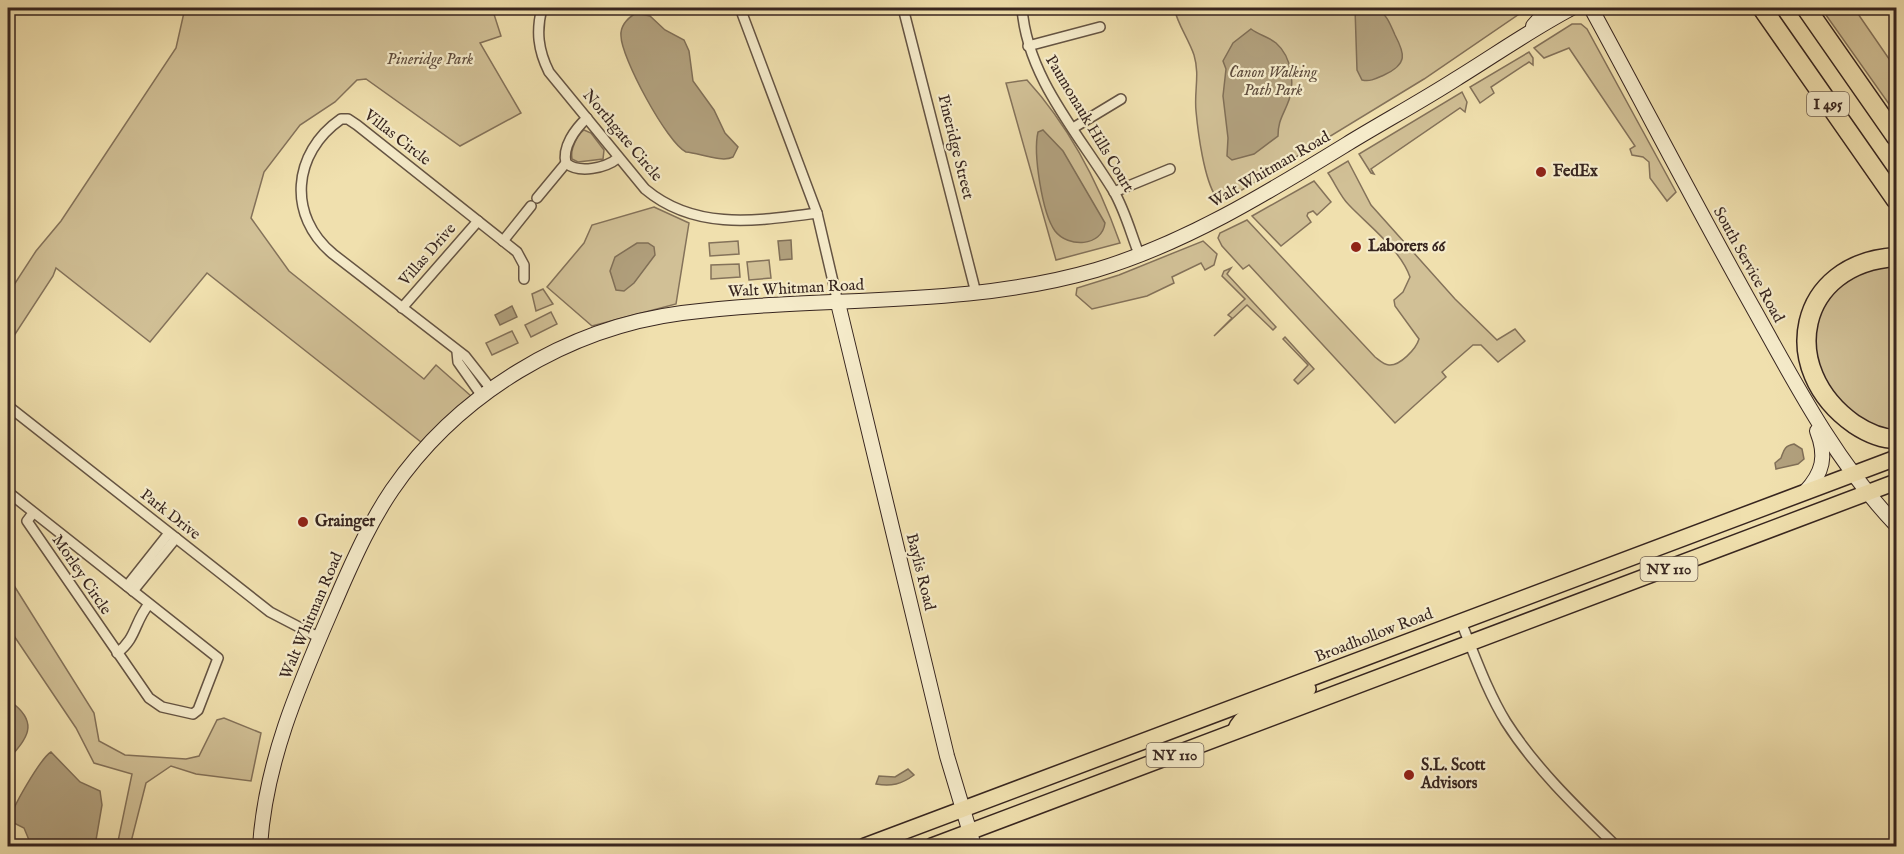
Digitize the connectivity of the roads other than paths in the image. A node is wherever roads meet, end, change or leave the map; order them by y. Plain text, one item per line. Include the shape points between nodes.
1 (543, 8) edge
2 (740, 8) edge
3 (903, 8) edge
4 (1022, 8) edge
5 (1549, 8) edge
6 (1572, 8) edge
7 (1591, 8) edge
8 (1762, 8) edge
9 (1806, 8) edge
10 (1100, 27) dead end
11 (1523, 37) junction
12 (1028, 46) junction
13 (1121, 99) dead end
14 (586, 118) junction
15 (1073, 128) junction
16 (1896, 137) edge
17 (618, 158) junction
18 (566, 163) junction
19 (1170, 169) dead end
20 (1114, 192) junction
21 (1896, 200) edge
22 (817, 213) junction
23 (478, 221) junction
24 (503, 241) junction
25 (1139, 255) junction
26 (1896, 257) edge
27 (524, 279) dead end
28 (976, 293) junction
29 (838, 303) junction
30 (402, 308) junction
31 (1799, 391) junction
32 (487, 393) junction
33 (8, 405) edge
34 (1896, 439) edge
35 (1896, 458) edge
36 (1854, 475) junction
37 (1896, 482) edge
38 (8, 492) edge
39 (1805, 493) junction
40 (1868, 493) junction
41 (33, 513) junction
42 (1896, 525) edge
43 (172, 536) junction
44 (130, 589) junction
45 (148, 604) junction
46 (1461, 622) junction
47 (320, 638) junction
48 (1470, 644) junction
49 (117, 653) junction
50 (1318, 678) junction
51 (1235, 732) junction
52 (962, 810) junction
53 (972, 839) edge
54 (260, 846) edge
55 (864, 846) edge
56 (932, 846) edge
57 (1616, 846) edge

1 - 14 street, Northgate Circle via 538,35 543,60
2 - 22 street
3 - 28 street, Pineridge Street
4 - 12 street, Paumonauk Hills Court
5 - 11 main road
6 - 11 main road, Walt Whitman Road
7 - 31 main road, South Service Road
8 - 21 highway, I 495
9 - 16 highway, I 495
10 - 12 street
11 - 25 main road, Walt Whitman Road via 1289,180 1206,226
12 - 15 street, Paumonauk Hills Court
13 - 15 street
14 - 17 street, Northgate Circle
14 - 18 street via 569,142 564,154
15 - 20 street, Paumonauk Hills Court
17 - 18 street via 597,167 577,168
17 - 22 street, Northgate Circle via 658,201 685,214 719,219
18 - 24 street
19 - 20 street
20 - 25 street, Paumonauk Hills Court
22 - 29 street
23 - 24 street, Villas Circle
23 - 30 street, Villas Drive
23 - 30 street, Villas Circle via 357,124 348,119 334,124 314,148 303,172 300,187 304,213 322,245
24 - 27 street, Villas Circle via 517,252 524,265
25 - 28 main road, Walt Whitman Road via 1040,284
26 - 34 highway via 1874,258 1841,273 1817,300 1806,338 1808,359 1817,383 1831,404 1863,430
28 - 29 main road, Walt Whitman Road
29 - 32 main road, Walt Whitman Road via 689,312 628,324 568,345
29 - 52 main road, Baylis Road
30 - 32 street, Villas Circle via 471,362
31 - 36 main road, South Service Road
31 - 39 main road via 1823,446 1817,480
32 - 47 main road, Walt Whitman Road via 429,445 395,486 365,536
33 - 43 street, Park Drive
35 - 36 main road, Broadhollow Road / NY 110
36 - 39 main road, Broadhollow Road / NY 110
36 - 40 main road, South Service Road
37 - 40 main road, NY 110
38 - 41 street, Morley Circle
39 - 46 main road, Broadhollow Road / NY 110
40 - 42 main road, South Service Road
40 - 48 main road, NY 110
41 - 44 street, Morley Circle
41 - 49 street, Morley Circle via 27,521
43 - 44 street, Morley Circle
43 - 47 street, Park Drive via 270,612
44 - 45 street, Morley Circle
45 - 49 street via 132,639
45 - 49 street, Morley Circle via 218,658 198,710 193,714 162,707 149,699
46 - 48 street
46 - 50 main road, Broadhollow Road / NY 110
47 - 54 main road, Walt Whitman Road via 274,757
48 - 51 main road, NY 110
48 - 57 street via 1494,701 1517,739
50 - 51 main road via 1293,697 1245,717
50 - 52 main road, Broadhollow Road / NY 110
51 - 53 main road, NY 110
52 - 53 main road, Baylis Road
52 - 55 main road, Broadhollow Road / NY 110
53 - 56 main road, NY 110

